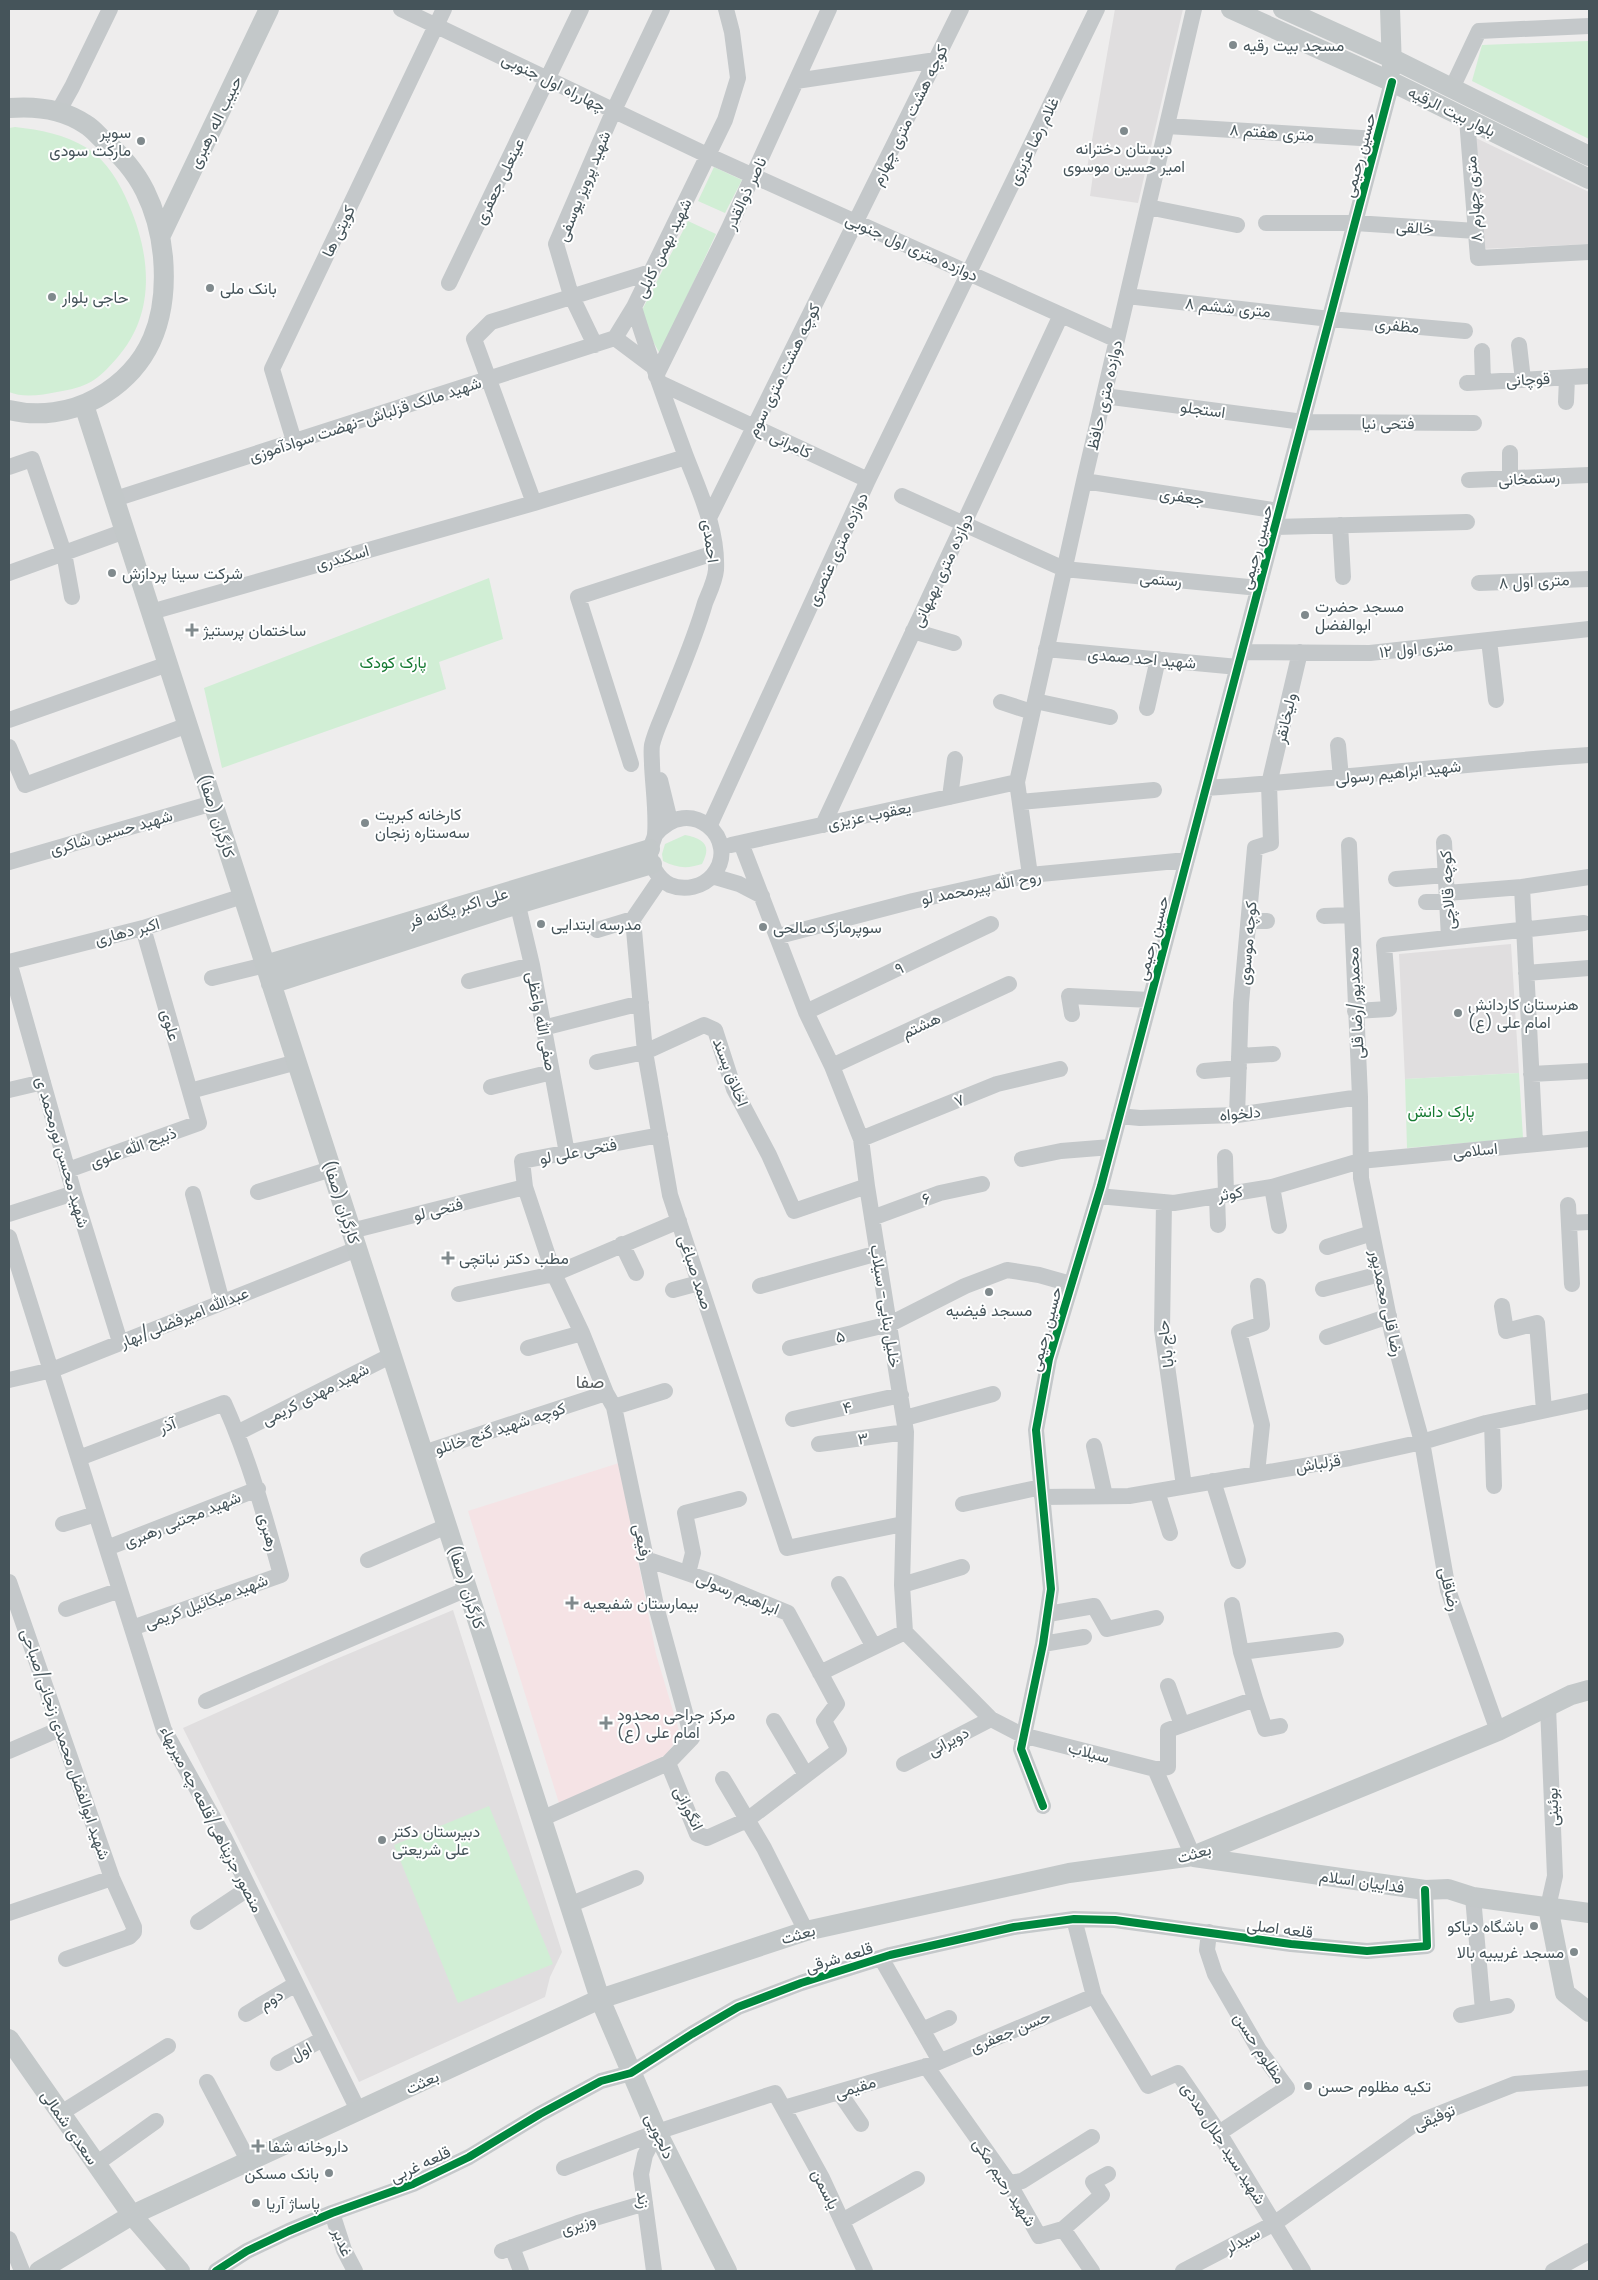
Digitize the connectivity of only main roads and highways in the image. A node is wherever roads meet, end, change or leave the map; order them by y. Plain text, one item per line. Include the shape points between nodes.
1 (269, 9) edge
2 (1231, 9) edge
3 (1283, 9) edge
4 (1390, 9) edge
5 (1391, 58) junction
6 (1392, 82) junction
7 (9, 108) edge
8 (1589, 156) edge
9 (1589, 179) edge
10 (161, 235) junction
11 (84, 405) junction
12 (9, 410) edge
13 (655, 857) road end
14 (268, 975) junction
15 (1589, 1676) edge
16 (1580, 1693) edge
17 (1192, 1856) junction
18 (1548, 1907) junction
19 (1589, 1913) edge
20 (600, 1999) junction
21 (1589, 2012) edge
22 (9, 2039) edge
23 (132, 2215) junction
24 (39, 2271) edge
25 (180, 2271) edge
26 (727, 2271) edge

1 - 10 main road, حبیب اله رهبری
2 - 6 main road, بلوار بیت الرقیه
3 - 5 main road, بلوار بیت الرقیه
4 - 5 main road
5 - 6 main road
5 - 8 main road, بلوار بیت الرقیه
6 - 9 main road, بلوار بیت الرقیه
7 - 10 main road via 28,106 58,112 85,123 120,154 145,192
10 - 11 main road via 164,296 152,342 135,368 112,389
11 - 12 main road via 54,413 22,414
11 - 14 main road, کارگران (صفا)
13 - 14 main road, علی اکبر یگانه فر
14 - 20 main road, کارگران (صفا)
15 - 16 main road, بعثت
16 - 17 main road, بعثت via 1498,1731
17 - 18 main road, فداییان اسلام via 1425,1890 1448,1889 1473,1897
17 - 20 main road, بعثت via 1069,1873 806,1931
18 - 19 main road, فداییان اسلام
18 - 21 main road via 1565,1993
20 - 23 main road, بعثت
20 - 26 main road, دلجویی via 658,2132
22 - 23 main road, سعدی شمالی
23 - 24 main road, بعثت
23 - 25 main road, سعدی شمالی

